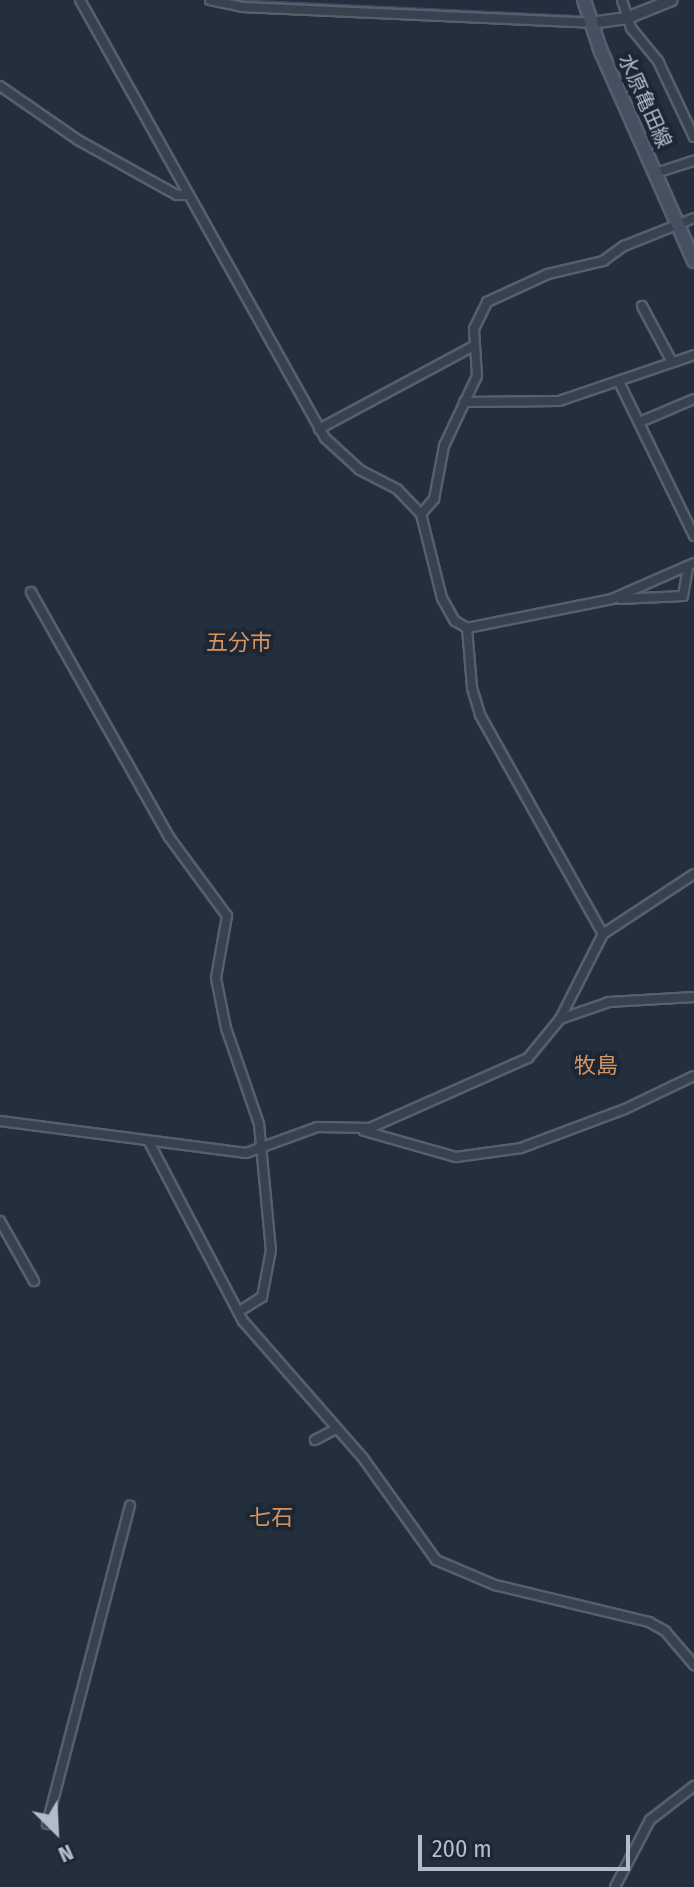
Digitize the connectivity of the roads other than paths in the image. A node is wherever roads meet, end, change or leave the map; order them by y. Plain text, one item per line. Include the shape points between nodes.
1 (80, 0) edge
2 (210, 0) edge
3 (584, 0) edge
4 (622, 0) edge
5 (672, 0) edge
6 (627, 18) junction
7 (591, 23) junction
8 (0, 86) edge
9 (694, 137) edge
10 (694, 161) edge
11 (656, 173) junction
12 (188, 195) junction
13 (694, 218) edge
14 (677, 224) junction
15 (694, 261) edge
16 (642, 306) dead end
17 (474, 346) junction
18 (694, 355) edge
19 (671, 360) junction
20 (620, 384) junction
21 (694, 399) edge
22 (464, 402) junction
23 (640, 422) junction
24 (319, 429) junction
25 (421, 514) junction
26 (694, 536) edge
27 (691, 565) edge
28 (31, 592) dead end
29 (612, 599) junction
30 (467, 628) junction
31 (694, 874) edge
32 (603, 934) junction
33 (694, 997) edge
34 (560, 1019) junction
35 (694, 1076) edge
36 (0, 1121) edge
37 (359, 1130) junction
38 (150, 1144) junction
39 (264, 1149) junction
40 (0, 1221) edge
41 (34, 1281) dead end
42 (238, 1312) junction
43 (336, 1429) junction
44 (315, 1440) dead end
45 (130, 1506) dead end
46 (694, 1665) edge
47 (694, 1786) edge
48 (47, 1824) dead end
49 (615, 1887) edge

1 - 12 street
2 - 7 street via 242,7
3 - 7 main road, 水原亀田線
4 - 6 street
5 - 6 street
6 - 7 street
6 - 9 street via 658,61
7 - 11 main road, 水原亀田線
8 - 12 street via 29,101 78,140 177,195
10 - 11 street
11 - 14 main road, 水原亀田線
12 - 24 street
13 - 14 street
14 - 15 main road, 水原亀田線
14 - 17 street via 624,246 603,261 548,274 487,302 477,318
16 - 19 street
17 - 22 street via 477,376
17 - 24 street
18 - 19 street
19 - 20 street
20 - 22 street via 538,403
20 - 23 street
21 - 23 street
22 - 25 street via 444,446 434,499
23 - 26 street
24 - 25 street via 339,454 397,489
25 - 30 street via 446,609
27 - 29 street
27 - 29 street via 683,596
28 - 39 street via 169,837 227,916 216,978
29 - 30 street
30 - 32 street via 480,715
31 - 32 street
32 - 34 street
33 - 34 street via 609,1002
34 - 37 street via 528,1058 507,1072
35 - 37 street via 535,1145 499,1152 456,1157
36 - 38 street
37 - 39 street via 317,1127
38 - 39 street via 246,1153
38 - 42 street
39 - 42 street via 271,1250 267,1287 262,1297
40 - 41 street
42 - 43 street
43 - 44 street
43 - 46 street via 383,1483 436,1560 495,1585 649,1622 665,1631
45 - 48 street
47 - 49 street via 650,1820

